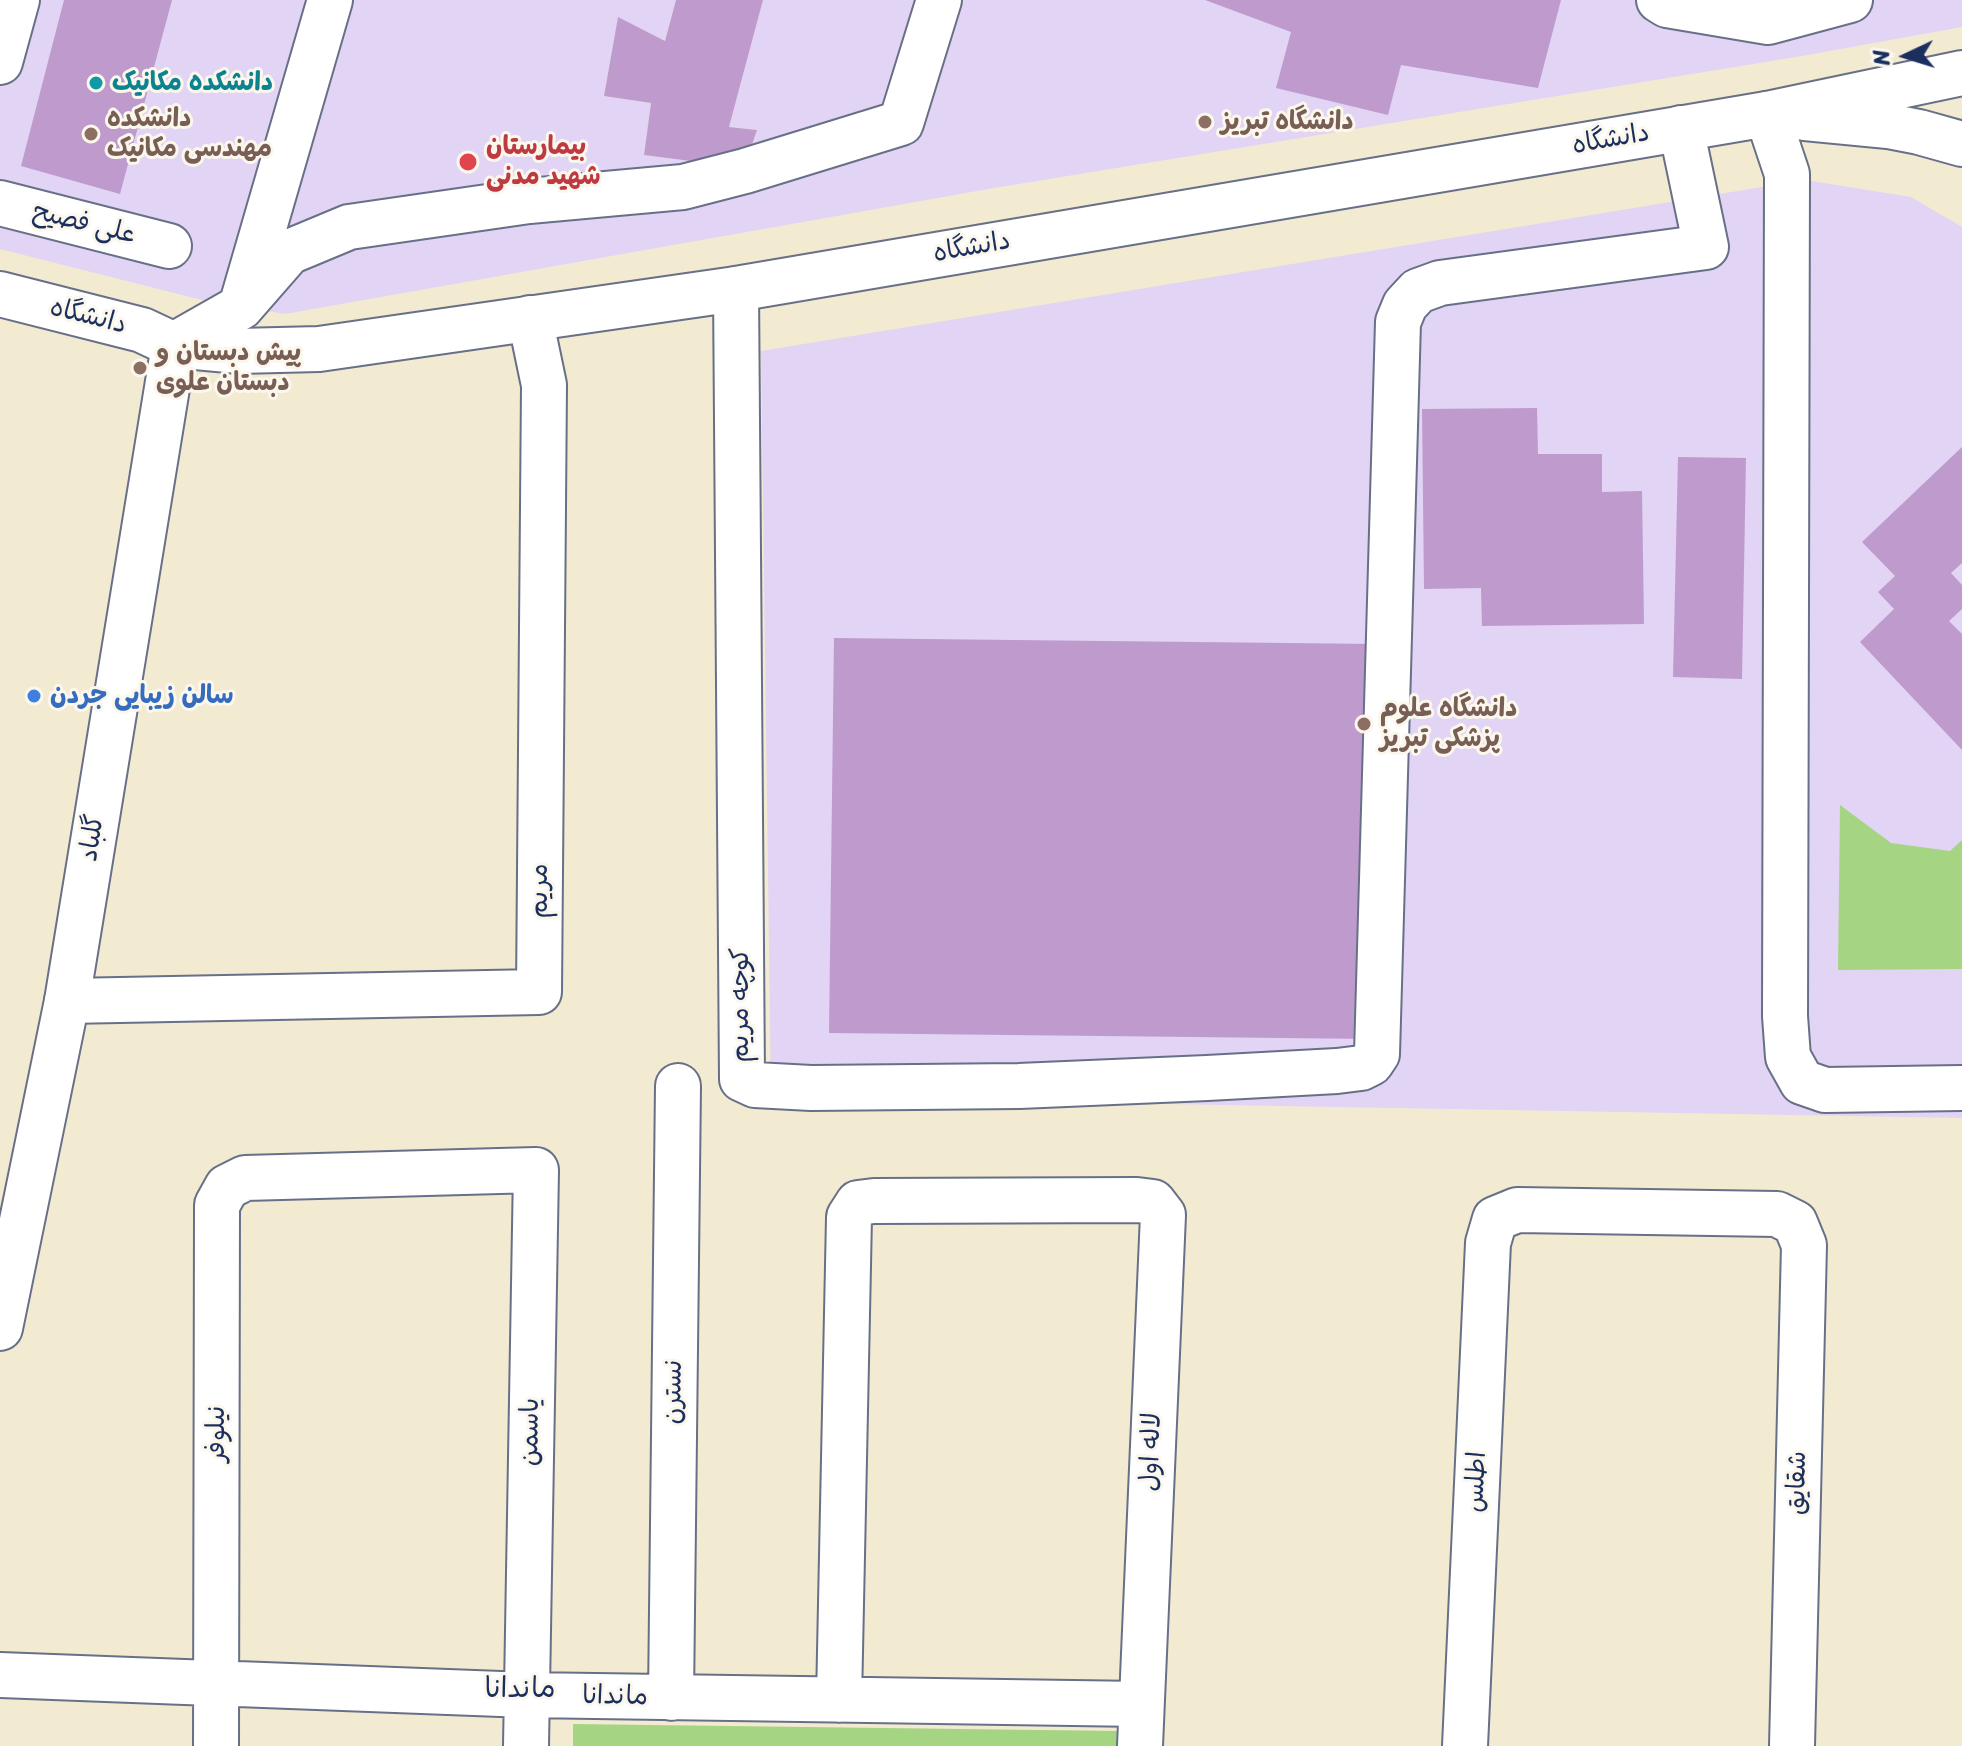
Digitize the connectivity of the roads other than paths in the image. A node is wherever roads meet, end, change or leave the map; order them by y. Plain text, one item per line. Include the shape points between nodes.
1 (17, 0) edge
2 (330, 0) edge
3 (939, 0) edge
4 (1659, 0) edge
5 (1850, 0) edge
6 (0, 62) edge
7 (1962, 73) edge
8 (1767, 114) junction
9 (1681, 128) junction
10 (1962, 144) edge
11 (0, 203) edge
12 (169, 246) dead end
13 (736, 289) junction
14 (0, 294) edge
15 (241, 307) junction
16 (530, 318) junction
17 (0, 319) edge
18 (174, 345) junction
19 (67, 1001) junction
20 (678, 1086) dead end
21 (1962, 1088) edge
22 (536, 1170) joint
23 (1795, 1223) joint
24 (0, 1328) edge
25 (0, 1675) edge
26 (217, 1683) junction
27 (527, 1695) junction
28 (671, 1698) junction
29 (839, 1700) junction
30 (1141, 1725) edge
31 (216, 1746) edge
32 (526, 1746) edge
33 (1465, 1746) edge
34 (1792, 1746) edge

1 - 6 street
2 - 15 street
3 - 15 street via 901,123 683,187 529,201 349,227 289,252
4 - 5 street via 1768,22
7 - 8 street, دانشگاه
8 - 9 street, دانشگاه
8 - 10 street, دانشگاه via 1888,126
8 - 21 street via 1787,174 1788,1057 1802,1082 1825,1090
9 - 13 street, دانشگاه
9 - 13 street, کوچه مریم via 1706,247 1440,283 1418,291 1398,322 1377,1054 1361,1068 1019,1086 811,1088 755,1085 742,1079
11 - 12 street, علی فصیح
13 - 16 street, دانشگاه
14 - 18 street, دانشگاه via 142,330
15 - 18 street
16 - 18 street, دانشگاه via 319,349 239,351
16 - 19 street, مریم via 544,385 539,992
17 - 18 street, دانشگاه via 145,354
18 - 19 street, گلباد
19 - 24 street, گلباد
20 - 28 street, نسترن
22 - 26 street, نیلوفر via 245,1178 227,1187 217,1205
22 - 27 street, یاسمن
23 - 33 street, اطلس via 1777,1214 1517,1210 1495,1219 1488,1243
23 - 34 street, شقایق via 1804,1245
25 - 26 street, ماندانا
26 - 27 street, ماندانا
26 - 31 street, نیلوفر
27 - 28 street, ماندانا
27 - 32 street, یاسمن
28 - 29 street, ماندانا
29 - 30 street, ماندانا
29 - 30 street, لاله اول via 849,1217 858,1203 890,1201 1137,1200 1153,1202 1163,1215

